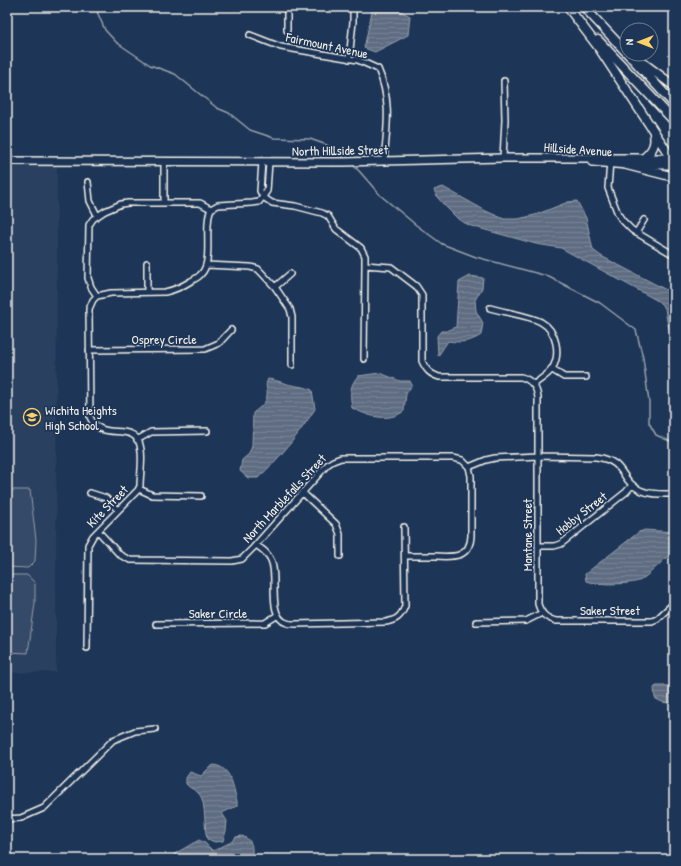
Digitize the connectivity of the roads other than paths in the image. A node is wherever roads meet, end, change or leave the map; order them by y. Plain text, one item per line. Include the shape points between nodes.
1 (287, 7) edge
2 (353, 7) edge
3 (585, 7) edge
4 (569, 8) edge
5 (287, 30) dead end
6 (250, 35) dead end
7 (619, 40) edge
8 (619, 45) edge
9 (349, 59) junction
10 (635, 62) edge
11 (642, 62) edge
12 (504, 81) dead end
13 (674, 86) edge
14 (674, 104) edge
15 (674, 121) edge
16 (654, 133) junction
17 (503, 158) junction
18 (527, 158) joint
19 (644, 158) junction
20 (7, 161) edge
21 (384, 161) junction
22 (610, 161) junction
23 (673, 161) edge
24 (164, 162) junction
25 (265, 162) junction
26 (627, 165) junction
27 (674, 177) edge
28 (88, 182) dead end
29 (263, 198) junction
30 (164, 202) junction
31 (211, 209) junction
32 (97, 216) junction
33 (644, 220) dead end
34 (636, 233) junction
35 (674, 254) edge
36 (147, 263) dead end
37 (206, 265) junction
38 (365, 265) junction
39 (290, 274) dead end
40 (275, 287) junction
41 (147, 292) junction
42 (97, 296) junction
43 (490, 308) dead end
44 (231, 330) dead end
45 (89, 350) junction
46 (364, 359) dead end
47 (292, 365) dead end
48 (551, 370) junction
49 (586, 377) dead end
50 (533, 384) junction
51 (207, 431) dead end
52 (137, 440) junction
53 (538, 456) junction
54 (469, 467) junction
55 (632, 485) junction
56 (139, 489) junction
57 (302, 492) junction
58 (90, 493) dead end
59 (674, 494) edge
60 (201, 496) dead end
61 (118, 510) junction
62 (404, 527) dead end
63 (98, 531) junction
64 (256, 545) junction
65 (538, 546) junction
66 (340, 556) dead end
67 (405, 556) junction
68 (674, 603) edge
69 (542, 613) junction
70 (278, 615) junction
71 (476, 622) dead end
72 (156, 624) dead end
73 (87, 648) dead end
74 (155, 729) dead end
75 (7, 819) edge

1 - 5 street
2 - 9 street
3 - 7 highway via 590,9
3 - 8 highway
4 - 15 highway
4 - 16 highway
6 - 9 street, Fairmount Avenue via 281,47
9 - 21 street, Fairmount Avenue via 378,69 383,80 387,98
10 - 14 highway
11 - 13 highway
12 - 17 street
16 - 19 highway via 654,145
16 - 23 highway
17 - 18 main road, North Hillside Street
17 - 21 main road, North Hillside Street
18 - 22 main road, Hillside Avenue
19 - 22 main road
19 - 23 main road
20 - 24 main road, North Hillside Street
21 - 25 main road, North Hillside Street
22 - 26 main road, Hillside Avenue
22 - 34 street via 607,182 610,194 622,220
23 - 26 main road, Hillside Avenue
24 - 25 main road, North Hillside Street
24 - 30 street
25 - 29 street via 267,191
26 - 27 highway
28 - 32 street via 90,201
29 - 31 street via 259,202 218,205
29 - 38 street via 272,203 295,206 328,216 336,229 361,248 365,256
30 - 31 street via 200,203
30 - 32 street via 121,204
31 - 37 street via 208,218
32 - 42 street via 89,226 88,269 89,284
33 - 34 street
34 - 35 street
36 - 41 street
37 - 40 street via 258,269
37 - 41 street via 202,273 176,289
38 - 46 street
38 - 50 street via 391,267 420,290 422,361 430,373 439,377 521,377
39 - 40 street
40 - 47 street via 290,309 292,317
41 - 42 street
42 - 45 street via 89,309
43 - 48 street via 541,322 547,327 557,346
44 - 45 street, Osprey Circle via 219,343 205,350
45 - 52 street via 89,410 92,422 102,430 127,433
48 - 49 street via 564,377
48 - 50 street
50 - 53 street, Mantane Street via 538,398
51 - 52 street via 151,432
52 - 56 street, Kite Street via 141,454
53 - 54 street via 492,458
53 - 55 street via 604,458 616,463
53 - 65 street, Mantane Street
54 - 57 street, North Marblefalls Street via 462,460 453,458 339,458 330,462
54 - 67 street via 471,536 468,548 454,556
55 - 59 street via 649,493
55 - 65 street, Hobby Street via 561,544
56 - 60 street via 152,495
56 - 61 street, Kite Street
57 - 64 street, North Marblefalls Street
57 - 66 street via 336,524 340,534
58 - 61 street via 106,498
61 - 63 street, Kite Street
62 - 67 street
63 - 64 street, North Marblefalls Street via 122,556 133,560 232,561 245,556
63 - 73 street, Kite Street via 88,545
64 - 70 street via 268,555 273,564 275,608
65 - 69 street, Mantane Street via 538,604
67 - 70 street via 405,606 402,615 395,620 296,624 285,623
68 - 69 street, Saker Street via 652,621 556,621 548,619
69 - 71 street via 526,621
70 - 72 street, Saker Circle via 265,623
74 - 75 street via 135,731 113,740 44,808 21,818

